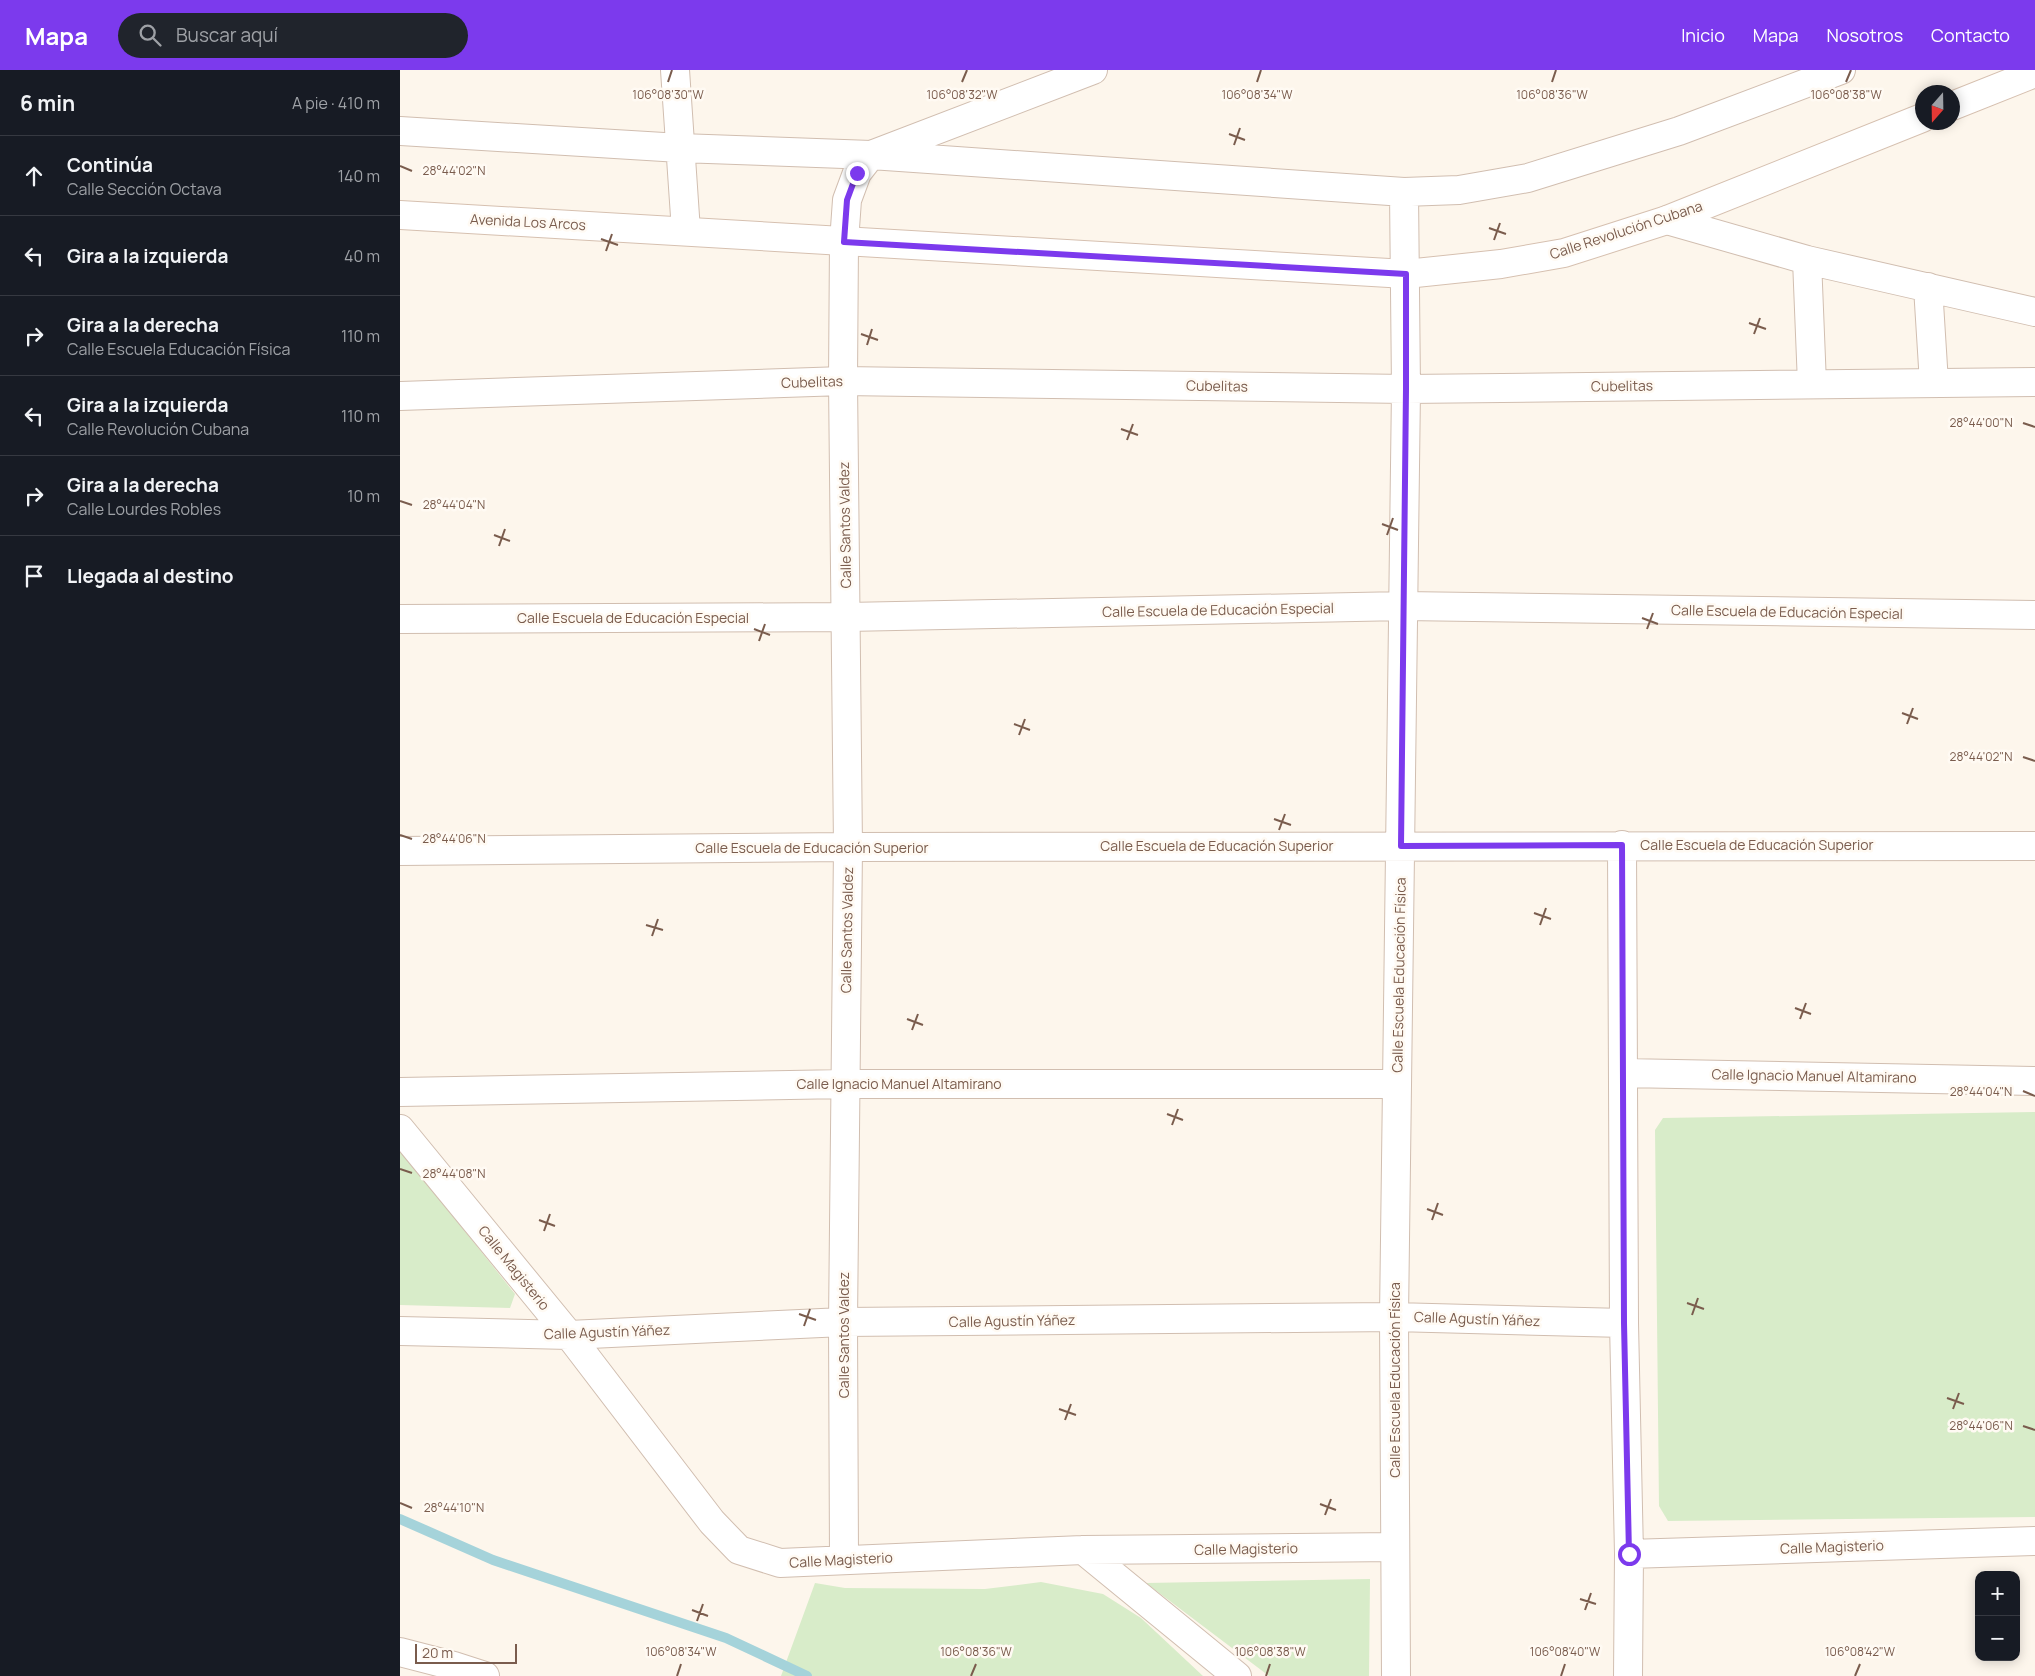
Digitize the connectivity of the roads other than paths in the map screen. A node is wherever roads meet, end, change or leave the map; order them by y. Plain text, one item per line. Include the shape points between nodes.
1 (675, 70) edge
2 (1093, 70) edge
3 (1841, 70) edge
4 (2035, 74) edge
5 (1960, 103) edge
6 (1915, 121) edge
7 (400, 131) edge
8 (680, 148) junction
9 (871, 155) junction
10 (1404, 192) junction
11 (400, 215) edge
12 (1667, 220) junction
13 (686, 231) junction
14 (844, 242) junction
15 (1807, 260) junction
16 (1406, 274) junction
17 (1928, 287) junction
18 (2035, 312) edge
19 (843, 381) junction
20 (2035, 382) edge
21 (1934, 383) junction
22 (1812, 384) junction
23 (1406, 389) junction
24 (400, 396) edge
25 (1404, 606) junction
26 (2035, 615) edge
27 (846, 617) junction
28 (400, 619) edge
29 (1622, 845) junction
30 (1401, 846) junction
31 (2035, 846) edge
32 (848, 847) junction
33 (400, 851) edge
34 (1624, 1073) junction
35 (2035, 1080) edge
36 (845, 1084) junction
37 (1398, 1084) junction
38 (400, 1092) edge
39 (400, 1129) edge
40 (1394, 1316) junction
41 (843, 1322) junction
42 (1624, 1323) junction
43 (400, 1331) edge
44 (569, 1335) junction
45 (2035, 1541) edge
46 (1396, 1547) junction
47 (1083, 1550) junction
48 (1629, 1554) junction
49 (844, 1559) junction
50 (400, 1652) edge
51 (454, 1666) junction
52 (421, 1676) edge
53 (485, 1676) edge
54 (1237, 1676) edge
55 (1396, 1676) edge
56 (1628, 1676) edge

1 - 8 street
2 - 9 street
3 - 10 street via 1679,131 1528,178 1459,190
4 - 5 street
6 - 12 street, Calle Revolución Cubana
7 - 8 street
8 - 9 street
8 - 13 street
9 - 10 street
9 - 14 street, Calle Santos Valdez via 857,173 847,200
10 - 16 street, Calle Escuela Educación Física
11 - 13 street, Avenida Los Arcos
12 - 15 street
12 - 16 street, Calle Revolución Cubana via 1564,253 1501,264
13 - 14 street, Calle Revolución Cubana
14 - 16 street, Calle Revolución Cubana
14 - 19 street, Calle Santos Valdez
15 - 17 street
15 - 22 street
16 - 23 street, Calle Escuela Educación Física
17 - 18 street
17 - 21 street
19 - 23 street, Cubelitas
19 - 24 street, Cubelitas
19 - 27 street, Calle Santos Valdez
20 - 21 street, Cubelitas
21 - 22 street, Cubelitas
22 - 23 street, Cubelitas
23 - 25 street, Calle Escuela Educación Física
25 - 26 street, Calle Escuela de Educación Especial
25 - 27 street, Calle Escuela de Educación Especial
25 - 30 street, Calle Escuela Educación Física
27 - 28 street, Calle Escuela de Educación Especial
27 - 32 street, Calle Santos Valdez
29 - 30 street, Calle Escuela de Educación Superior
29 - 31 street, Calle Escuela de Educación Superior
29 - 34 street
30 - 32 street, Calle Escuela de Educación Superior
30 - 37 street, Calle Escuela Educación Física
32 - 33 street, Calle Escuela de Educación Superior
32 - 36 street, Calle Santos Valdez
34 - 35 street, Calle Ignacio Manuel Altamirano
34 - 42 street
36 - 37 street, Calle Ignacio Manuel Altamirano
36 - 38 street, Calle Ignacio Manuel Altamirano
36 - 41 street, Calle Santos Valdez
37 - 40 street, Calle Escuela Educación Física
39 - 44 street, Calle Magisterio
40 - 41 street, Calle Agustín Yáñez
40 - 42 street, Calle Agustín Yáñez
40 - 46 street, Calle Escuela Educación Física
41 - 44 street, Calle Agustín Yáñez
41 - 49 street, Calle Santos Valdez
42 - 48 street
43 - 44 street, Calle Agustín Yáñez
44 - 49 street, Calle Magisterio via 712,1522 739,1550 780,1563
45 - 48 street, Calle Magisterio
46 - 47 street, Calle Magisterio
46 - 55 street, Calle Escuela Educación Física
47 - 49 street, Calle Magisterio
47 - 54 street
48 - 56 street
50 - 51 street
51 - 52 street
51 - 53 street

